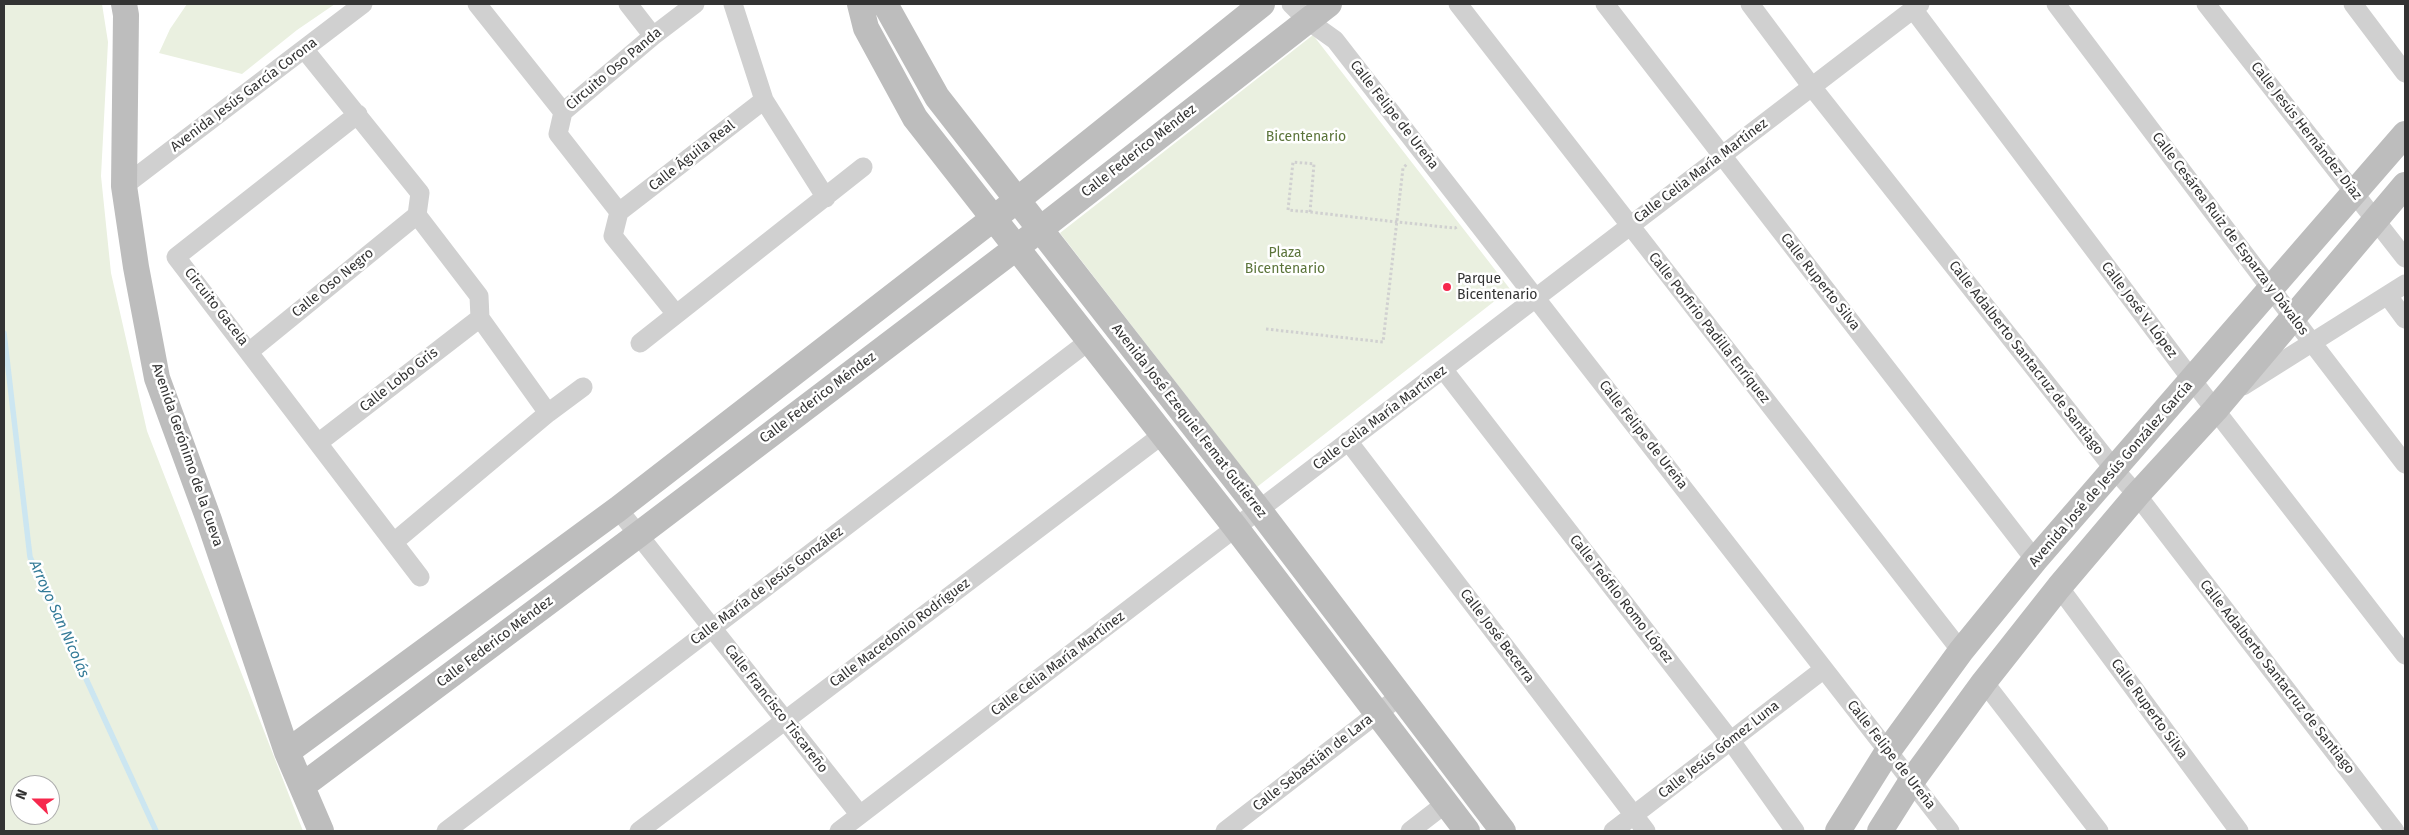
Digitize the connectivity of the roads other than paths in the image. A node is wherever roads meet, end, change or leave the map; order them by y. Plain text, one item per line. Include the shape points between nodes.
1 (124, 4) edge
2 (363, 4) edge
3 (477, 4) edge
4 (628, 4) edge
5 (695, 4) edge
6 (733, 4) edge
7 (860, 4) edge
8 (885, 4) edge
9 (1262, 4) edge
10 (1458, 4) edge
11 (1605, 4) edge
12 (1750, 4) edge
13 (2056, 4) edge
14 (2206, 4) edge
15 (2353, 4) edge
16 (1917, 6) edge
17 (1315, 7) edge
18 (653, 36) junction
19 (304, 49) junction
20 (2405, 73) edge
21 (1812, 86) junction
22 (764, 100) junction
23 (563, 112) junction
24 (358, 114) junction
25 (2405, 134) edge
26 (1722, 156) junction
27 (863, 167) dead end
28 (2405, 184) edge
29 (124, 186) junction
30 (2354, 193) junction
31 (826, 198) junction
32 (1016, 201) junction
33 (619, 212) junction
34 (417, 216) junction
35 (992, 218) junction
36 (2376, 220) junction
37 (1630, 226) junction
38 (1040, 229) junction
39 (1016, 248) junction
40 (2405, 258) edge
41 (2405, 284) edge
42 (2271, 289) junction
43 (2388, 296) junction
44 (1536, 298) junction
45 (676, 314) junction
46 (2292, 317) junction
47 (480, 318) junction
48 (2405, 319) edge
49 (1089, 342) junction
50 (2312, 342) junction
51 (640, 343) dead end
52 (250, 351) junction
53 (1443, 370) junction
54 (2192, 380) junction
55 (583, 387) dead end
56 (2221, 403) junction
57 (548, 413) junction
58 (1162, 435) junction
59 (1348, 441) junction
60 (318, 443) junction
61 (2405, 464) edge
62 (2114, 469) junction
63 (2137, 495) junction
64 (618, 509) junction
65 (1258, 510) junction
66 (1236, 528) junction
67 (638, 535) junction
68 (394, 542) junction
69 (2036, 560) junction
70 (420, 577) dead end
71 (2059, 587) junction
72 (712, 628) junction
73 (1961, 652) junction
74 (2405, 655) edge
75 (1824, 669) junction
76 (1984, 682) junction
77 (1400, 696) junction
78 (1377, 713) junction
79 (785, 720) junction
80 (1731, 741) junction
81 (1888, 751) junction
82 (287, 752) junction
83 (1912, 782) junction
84 (302, 786) junction
85 (1445, 804) junction
86 (860, 815) junction
87 (1634, 816) junction
88 (321, 831) edge
89 (446, 831) edge
90 (639, 831) edge
91 (839, 831) edge
92 (1225, 831) edge
93 (1410, 831) edge
94 (1467, 831) edge
95 (1503, 831) edge
96 (1613, 831) edge
97 (1646, 831) edge
98 (1795, 831) edge
99 (1838, 831) edge
100 (1880, 831) edge
101 (1950, 831) edge
102 (2099, 831) edge
103 (2239, 831) edge
104 (2395, 831) edge

1 - 29 street, Avenida Gerónimo de la Cueva
2 - 19 street, Avenida Jesús García Corona
3 - 23 street
4 - 18 street
5 - 18 street, Circuito Oso Panda
6 - 22 street
7 - 35 street via 866,28 915,118
8 - 32 street, Avenida José Ezequiel Femat Gutiérrez via 937,97
9 - 32 street
10 - 37 street, Calle Porfirio Padilla Enríquez
11 - 26 street, Calle Ruperto Silva
12 - 21 street, Calle Adalberto Santacruz de Santiago
13 - 42 street, Calle Cesárea Ruiz de Esparza y Dávalos
14 - 30 street, Calle Jesús Hernández Díaz
15 - 20 street
16 - 21 street, Calle Celia María Martínez
16 - 54 street, Calle José V. López
17 - 38 street, Calle Federico Méndez
17 - 44 street, Calle Felipe de Ureña via 1335,40
18 - 23 street, Circuito Oso Panda
19 - 24 street
19 - 29 street, Avenida Jesús García Corona
21 - 26 street, Calle Celia María Martínez
21 - 62 street, Calle Adalberto Santacruz de Santiago
22 - 31 street
22 - 33 street, Calle Águila Real
23 - 33 street, Circuito Oso Panda via 558,134
24 - 34 street via 420,193
24 - 52 street, Circuito Gacela via 176,257
25 - 30 street, Avenida José de Jesús González García
26 - 37 street, Calle Celia María Martínez
26 - 69 street, Calle Ruperto Silva
27 - 31 street
28 - 36 street
29 - 82 street, Avenida Gerónimo de la Cueva via 157,378 210,520
30 - 36 street, Calle Jesús Hernández Díaz
30 - 42 street, Avenida José de Jesús González García
31 - 45 street
32 - 35 street
32 - 38 street, Avenida José Ezequiel Femat Gutiérrez
33 - 45 street via 613,236
34 - 47 street via 479,296
34 - 52 street, Calle Oso Negro
35 - 39 street
35 - 64 street
36 - 40 street, Calle Jesús Hernández Díaz
36 - 46 street
37 - 44 street, Calle Celia María Martínez
37 - 73 street, Calle Porfirio Padilla Enríquez
38 - 39 street, Calle Federico Méndez
38 - 65 street, Avenida José Ezequiel Femat Gutiérrez
39 - 49 street
39 - 67 street, Calle Federico Méndez
41 - 43 street
42 - 46 street, Calle Cesárea Ruiz de Esparza y Dávalos
42 - 54 street, Avenida José de Jesús González García
43 - 48 street
43 - 50 street
44 - 53 street, Calle Celia María Martínez
44 - 75 street, Calle Felipe de Ureña
45 - 51 street
46 - 50 street, Calle Cesárea Ruiz de Esparza y Dávalos
46 - 56 street
47 - 57 street
47 - 60 street, Calle Lobo Gris
49 - 58 street
49 - 72 street, Calle María de Jesús González
50 - 56 street
50 - 61 street, Calle Cesárea Ruiz de Esparza y Dávalos
52 - 60 street, Circuito Gacela
53 - 59 street, Calle Celia María Martínez
53 - 80 street, Calle Teófilo Romo López
54 - 56 street, Calle José V. López
54 - 62 street, Avenida José de Jesús González García
55 - 57 street
56 - 63 street
56 - 74 street, Calle José V. López
57 - 68 street
58 - 66 street
58 - 79 street, Calle Macedonio Rodríguez
59 - 65 street, Calle Celia María Martínez
59 - 87 street, Calle José Becerra
60 - 68 street, Circuito Gacela
62 - 63 street, Calle Adalberto Santacruz de Santiago
62 - 69 street, Avenida José de Jesús González García
63 - 71 street
63 - 104 street, Calle Adalberto Santacruz de Santiago
64 - 67 street, Calle Francisco Tiscareño
64 - 82 street
65 - 66 street, Calle Celia María Martínez
65 - 77 street, Avenida José Ezequiel Femat Gutiérrez
66 - 78 street
66 - 86 street, Calle Celia María Martínez
67 - 72 street, Calle Francisco Tiscareño
67 - 84 street, Calle Federico Méndez
68 - 70 street, Circuito Gacela
69 - 73 street, Avenida José de Jesús González García
71 - 76 street
71 - 103 street, Calle Ruperto Silva
72 - 79 street, Calle Francisco Tiscareño
72 - 89 street, Calle María de Jesús González
73 - 81 street, Avenida José de Jesús González García
75 - 80 street, Calle Jesús Gómez Luna
75 - 81 street, Calle Felipe de Ureña
76 - 83 street
76 - 102 street
77 - 78 street, Calle Sebastián de Lara
77 - 95 street, Avenida José Ezequiel Femat Gutiérrez
78 - 85 street
78 - 92 street, Calle Sebastián de Lara
79 - 86 street, Calle Francisco Tiscareño
79 - 90 street, Calle Macedonio Rodríguez
80 - 87 street, Calle Jesús Gómez Luna
80 - 98 street, Calle Teófilo Romo López
81 - 83 street, Calle Felipe de Ureña
81 - 99 street, Avenida José de Jesús González García
82 - 84 street, Avenida Gerónimo de la Cueva
83 - 100 street
83 - 101 street, Calle Felipe de Ureña
84 - 88 street, Avenida Gerónimo de la Cueva
85 - 93 street
85 - 94 street
86 - 91 street, Calle Celia María Martínez
87 - 96 street, Calle Jesús Gómez Luna
87 - 97 street, Calle José Becerra

